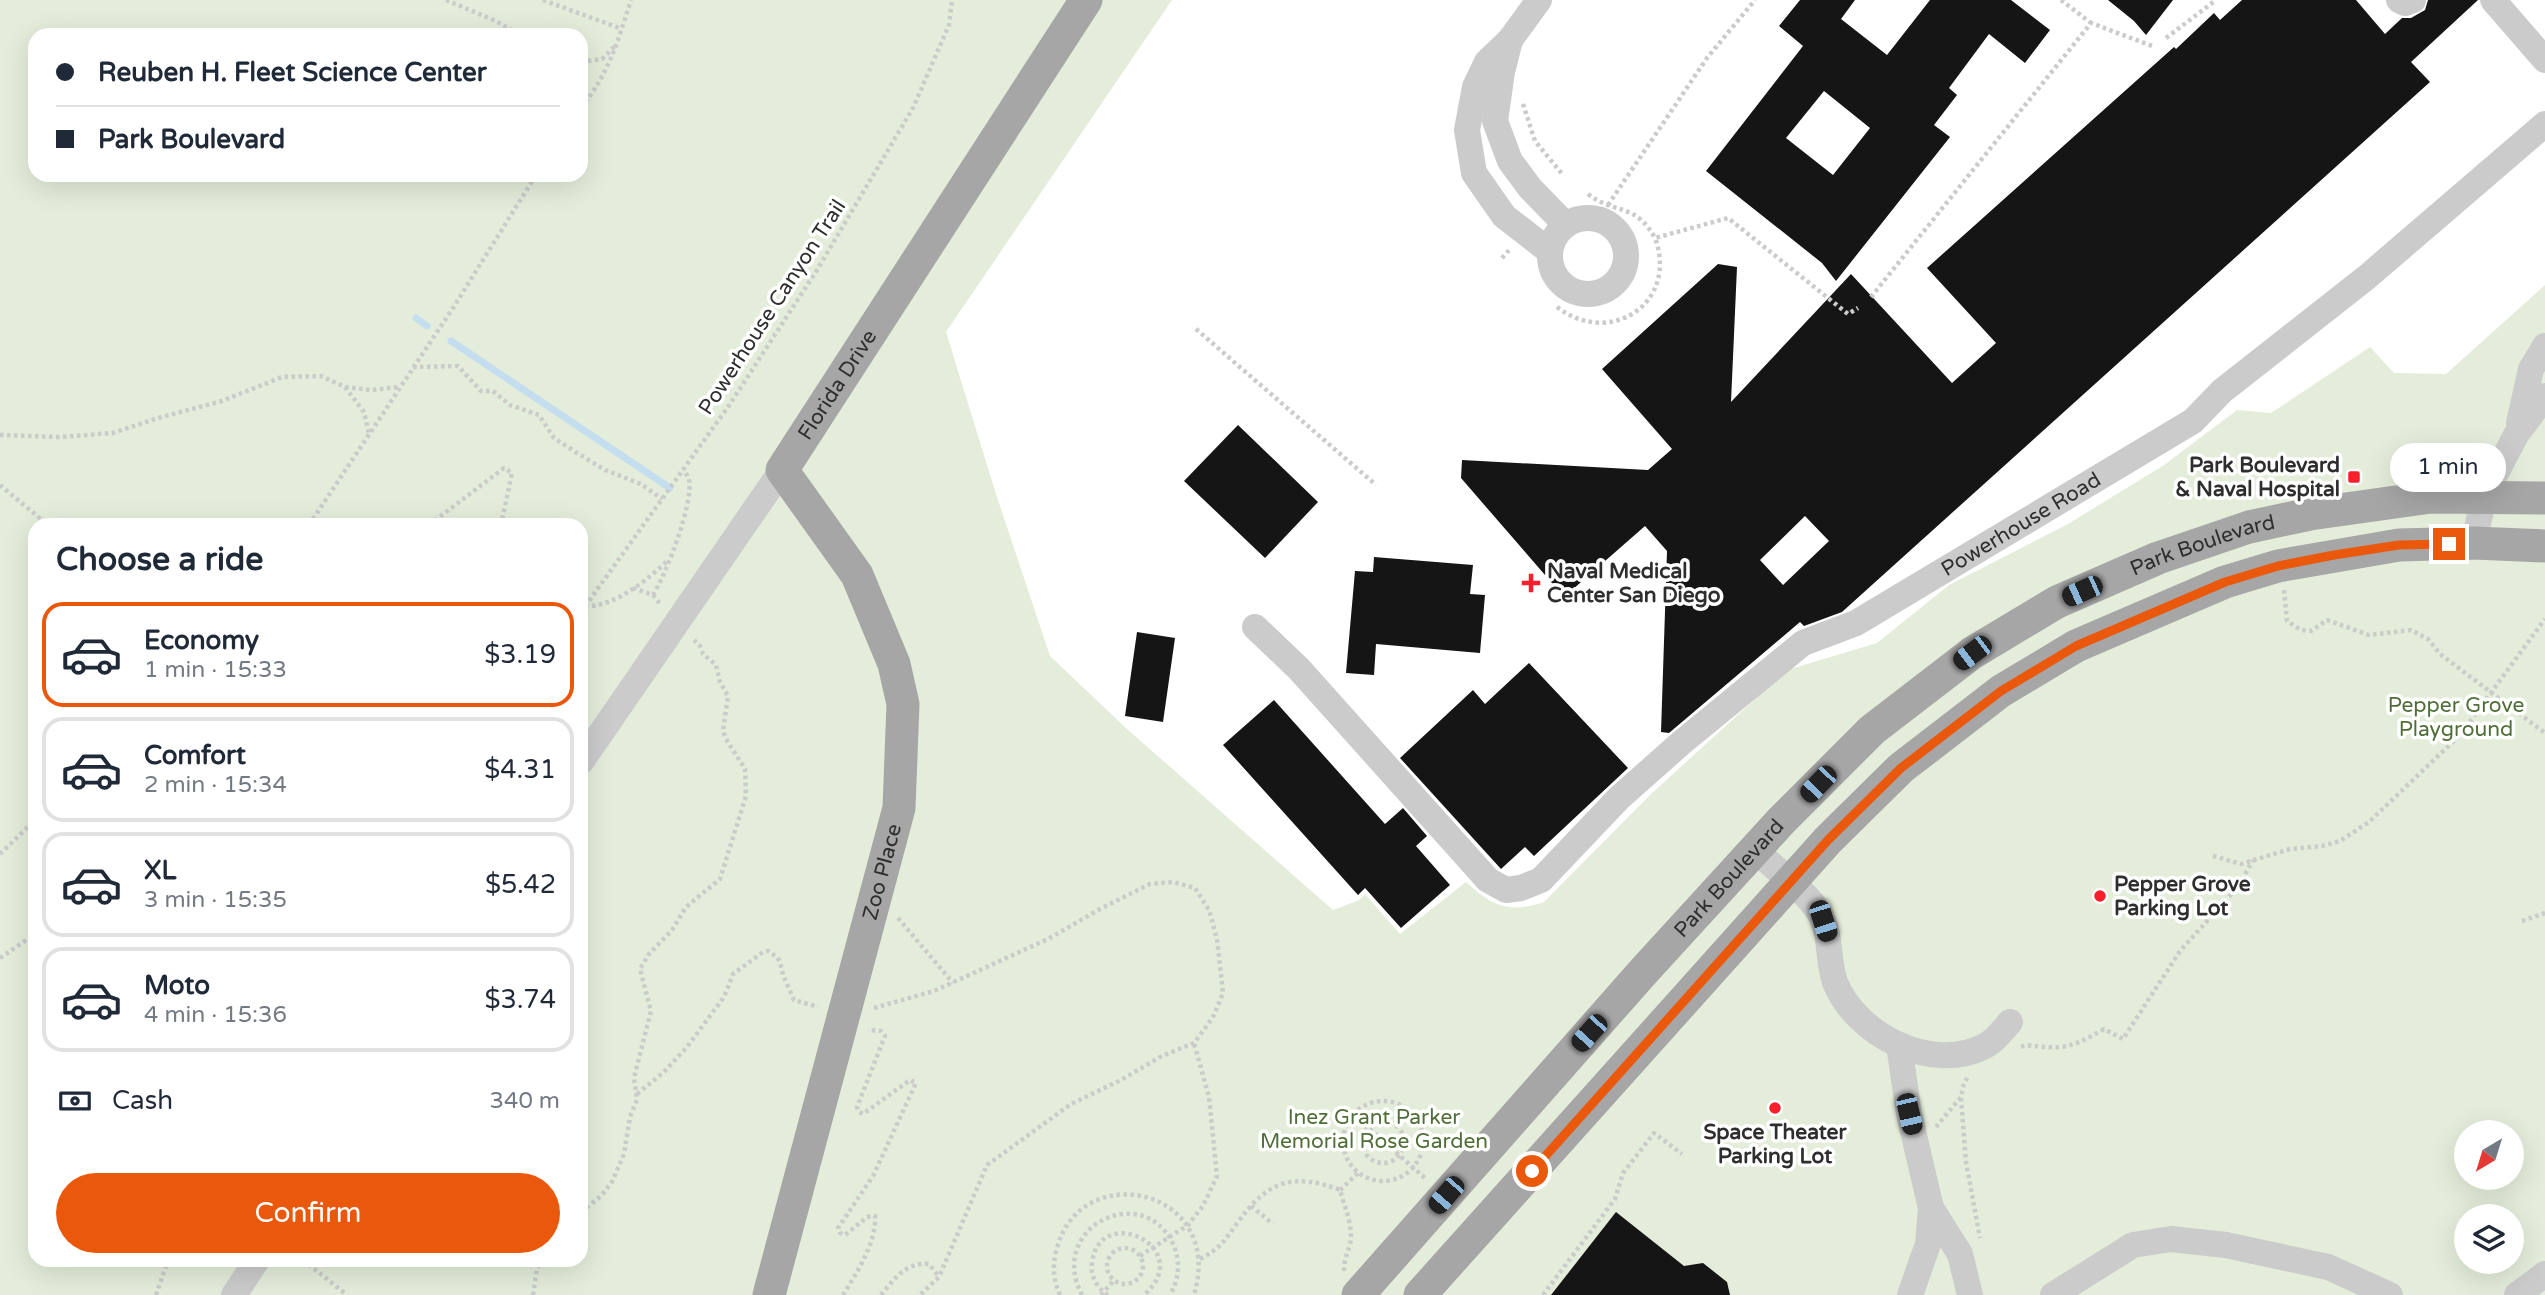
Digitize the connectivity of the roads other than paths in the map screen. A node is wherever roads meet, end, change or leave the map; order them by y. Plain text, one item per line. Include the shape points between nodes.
1 (1086, 0) edge
2 (1539, 0) edge
3 (2399, 0) edge
4 (2413, 0) edge
5 (2499, 8) edge
6 (1510, 40) junction
7 (2545, 60) edge
8 (2545, 124) edge
9 (1566, 225) junction
10 (1549, 251) junction
11 (2545, 346) edge
12 (2545, 396) edge
13 (2516, 435) junction
14 (782, 470) junction
15 (2484, 496) junction
16 (2545, 498) edge
17 (2474, 543) junction
18 (2545, 546) edge
19 (1255, 626) dead end
20 (588, 752) edge
21 (1755, 850) junction
22 (1789, 882) junction
23 (2010, 1022) dead end
24 (1899, 1045) junction
25 (1931, 1208) junction
26 (252, 1267) edge
27 (2545, 1274) edge
28 (1351, 1288) edge
29 (234, 1295) edge
30 (769, 1295) edge
31 (1420, 1295) edge
32 (1910, 1295) edge
33 (1970, 1295) edge
34 (2053, 1295) edge
35 (2390, 1295) edge
36 (2517, 1295) edge

1 - 14 main road, Florida Drive
2 - 6 street
3 - 4 street
5 - 7 street
6 - 9 street via 1495,121 1510,160
6 - 10 street via 1487,62 1475,88 1467,130 1474,173 1504,216
8 - 19 street, Powerhouse Road via 2367,277 2222,391 2193,421 1856,623 1803,643 1630,789 1541,880 1521,888 1506,890 1488,880
9 - 10 street
9 - 10 street via 1591,218 1604,221 1617,232 1626,256 1617,280 1593,293 1568,288 1558,280
11 - 13 street via 2531,369
12 - 13 street
13 - 15 street
14 - 20 street, Florida Drive
14 - 30 main road, Zoo Place via 857,575 894,664 903,704 899,808
15 - 16 main road, Park Boulevard
15 - 17 street
15 - 21 main road, Park Boulevard via 2371,504 2249,527 2158,558 2057,602 1972,653 1872,730
17 - 18 main road, Park Boulevard
17 - 22 main road, Park Boulevard via 2399,545 2278,566 2225,582 2076,646 2001,691 1901,768
21 - 22 street
21 - 28 main road, Park Boulevard
22 - 24 street via 1813,904 1823,921 1840,992 1872,1029
22 - 31 main road, Park Boulevard
23 - 24 street via 1985,1047 1963,1053 1935,1054
24 - 25 street
25 - 32 street via 1928,1244
25 - 33 street via 1960,1254
26 - 29 street
27 - 36 street
34 - 35 street via 2133,1245 2171,1239 2226,1245 2328,1267

